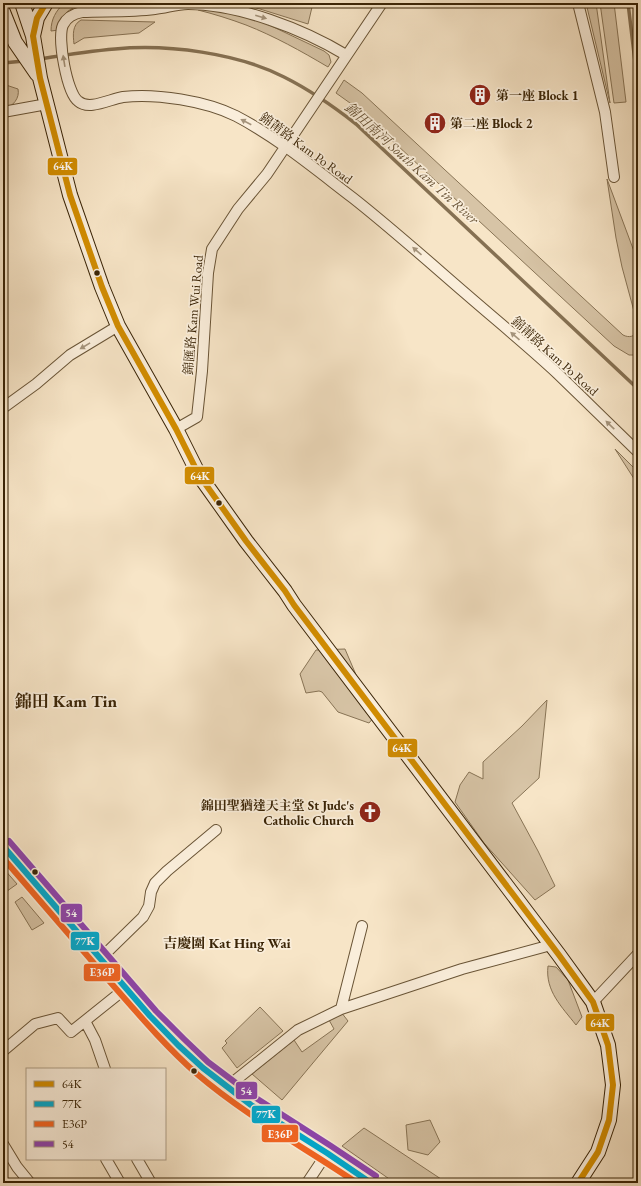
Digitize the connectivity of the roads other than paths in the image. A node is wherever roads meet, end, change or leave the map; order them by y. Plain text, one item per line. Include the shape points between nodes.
1 (22, 3) edge
2 (46, 3) edge
3 (382, 3) edge
4 (578, 3) edge
5 (3, 12) edge
6 (33, 36) junction
7 (346, 55) junction
8 (41, 83) junction
9 (47, 104) junction
10 (3, 112) edge
11 (285, 146) junction
12 (614, 178) dead end
13 (118, 326) junction
14 (3, 408) edge
15 (176, 429) junction
16 (638, 452) edge
17 (216, 830) dead end
18 (3, 846) edge
19 (362, 926) dead end
20 (551, 945) junction
21 (638, 954) edge
22 (100, 958) junction
23 (126, 988) junction
24 (593, 1002) junction
25 (341, 1009) junction
26 (85, 1021) junction
27 (3, 1051) edge
28 (105, 1068) edge
29 (227, 1087) junction
30 (3, 1144) edge
31 (327, 1153) junction
32 (107, 1160) edge
33 (138, 1160) edge
34 (30, 1183) edge
35 (120, 1183) edge
36 (151, 1183) edge
37 (307, 1183) edge
38 (371, 1183) edge
39 (578, 1183) edge

1 - 6 main road
2 - 6 main road via 37,18
3 - 7 street, 錦匯路 Kam Wui Road
4 - 12 street via 605,112
5 - 8 main road via 15,42
6 - 8 main road
7 - 11 street, 錦匯路 Kam Wui Road
11 -> 7 street, 錦莆路 Kam Po Road via 234,115 199,103 164,97 124,97 90,106 82,104 75,100 68,81 61,41 62,27 73,14 82,12 156,9 187,4 206,5 283,24
8 - 9 main road
9 - 10 street
9 - 13 main road via 70,196
11 - 15 street, 錦匯路 Kam Wui Road via 212,249 197,416
16 -> 11 street, 錦莆路 Kam Po Road via 557,374 389,227
13 -> 14 street via 70,355
13 - 15 main road
15 - 20 main road via 199,475 246,541
17 - 22 street via 155,883 143,917
18 - 22 main road
19 - 25 street
20 - 24 main road
20 - 25 street via 462,969
21 - 24 street
22 - 23 main road
23 - 26 street
23 - 29 main road via 178,1045
24 - 39 main road via 608,1045 613,1085 609,1120 598,1152
25 - 29 street via 298,1030
26 - 27 street via 71,1032 58,1018 35,1024
26 - 28 street
29 - 31 main road
30 - 34 street
31 - 37 street
31 - 38 main road
32 - 35 street
33 - 36 street

